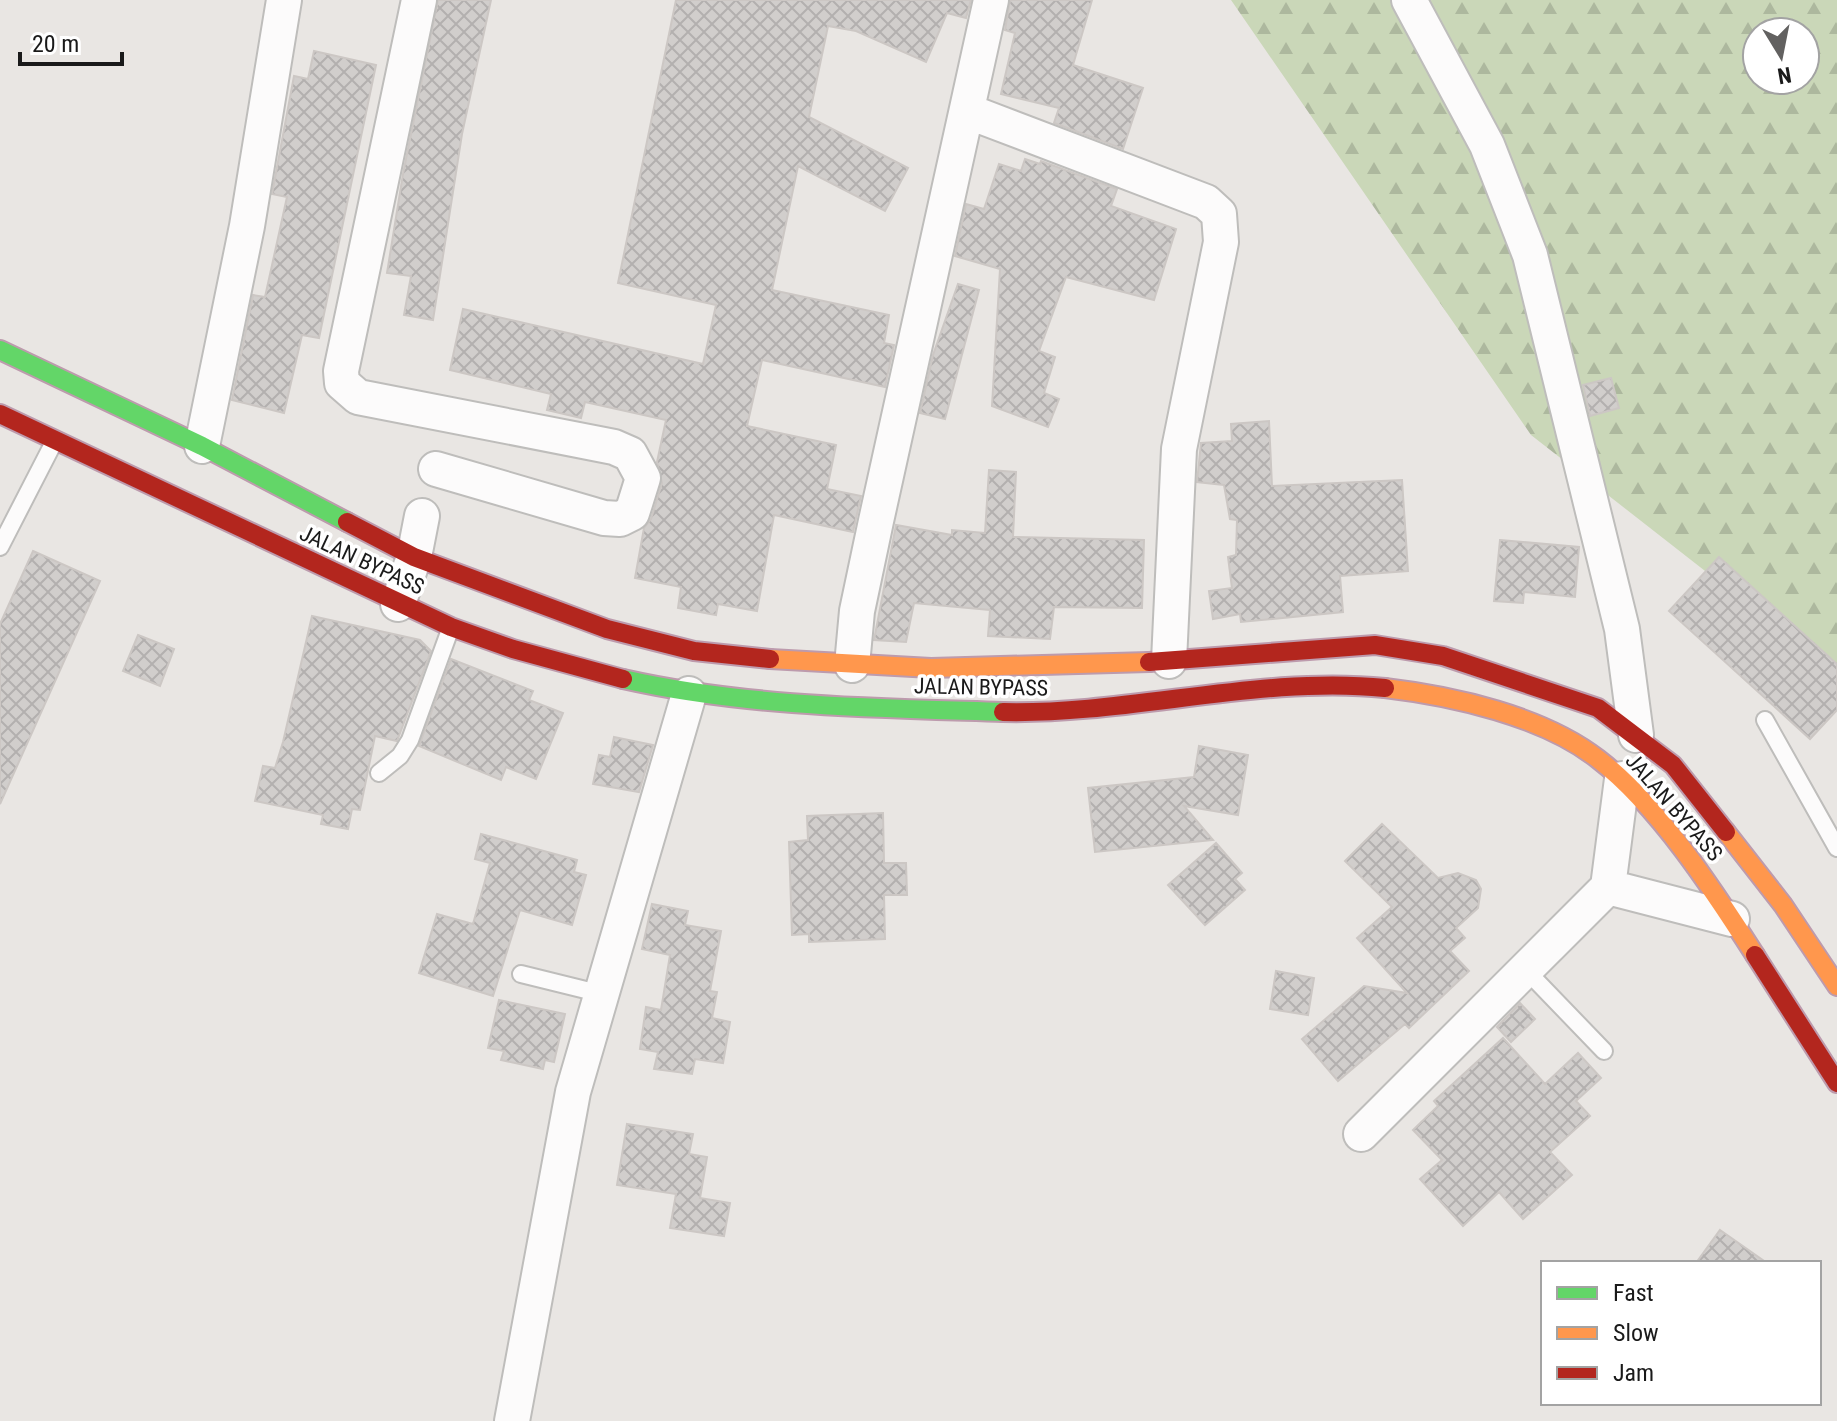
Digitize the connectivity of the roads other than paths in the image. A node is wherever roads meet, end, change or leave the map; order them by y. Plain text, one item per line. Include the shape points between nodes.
1 (284, 0) edge
2 (419, 0) edge
3 (991, 0) edge
4 (1409, 0) edge
5 (967, 111) junction
6 (0, 350) edge
7 (0, 414) edge
8 (451, 417) junction
9 (54, 441) junction
10 (202, 446) junction
11 (429, 493) junction
12 (0, 547) edge
13 (414, 557) junction
14 (398, 604) junction
15 (451, 627) junction
16 (1169, 661) junction
17 (852, 665) junction
18 (689, 694) junction
19 (1765, 720) dead end
20 (1636, 735) junction
21 (379, 773) dead end
22 (1622, 779) junction
23 (1837, 848) edge
24 (1608, 887) junction
25 (1732, 919) junction
26 (1524, 968) junction
27 (521, 974) dead end
28 (1837, 986) edge
29 (602, 994) junction
30 (1604, 1051) dead end
31 (1837, 1083) edge
32 (1361, 1134) dead end
33 (512, 1421) edge

1 - 10 street via 247,226
2 - 8 street via 341,371 342,383 358,397
3 - 5 street
4 - 20 street via 1487,145 1530,255 1622,629
5 - 16 street via 1206,202 1219,214 1221,242 1179,449
5 - 17 street via 869,551
6 - 10 highway, JALAN BYPASS
7 - 9 highway, JALAN BYPASS
8 - 11 street
8 - 11 street via 614,447 630,454 643,478 632,513 612,518
9 - 12 lane
9 - 14 highway, JALAN BYPASS
10 - 13 highway, JALAN BYPASS
11 - 13 street
13 - 14 street
13 - 17 highway, JALAN BYPASS via 607,629 694,651
14 - 15 highway, JALAN BYPASS
15 - 18 highway, JALAN BYPASS via 553,661
15 - 21 lane via 410,740
16 - 17 highway, JALAN BYPASS
16 - 20 highway, JALAN BYPASS via 1375,645 1443,656 1555,691 1598,708
18 - 22 highway, JALAN BYPASS via 862,708 1054,713 1304,687 1364,686 1437,694 1533,724 1570,740
18 - 29 street
19 - 23 lane
20 - 28 highway, JALAN BYPASS via 1673,765 1717,819
22 - 24 street
22 - 25 highway, JALAN BYPASS via 1695,864
24 - 25 street
24 - 26 street
25 - 31 highway, JALAN BYPASS
26 - 30 lane
26 - 32 street
27 - 29 lane
29 - 33 street via 552,1190

